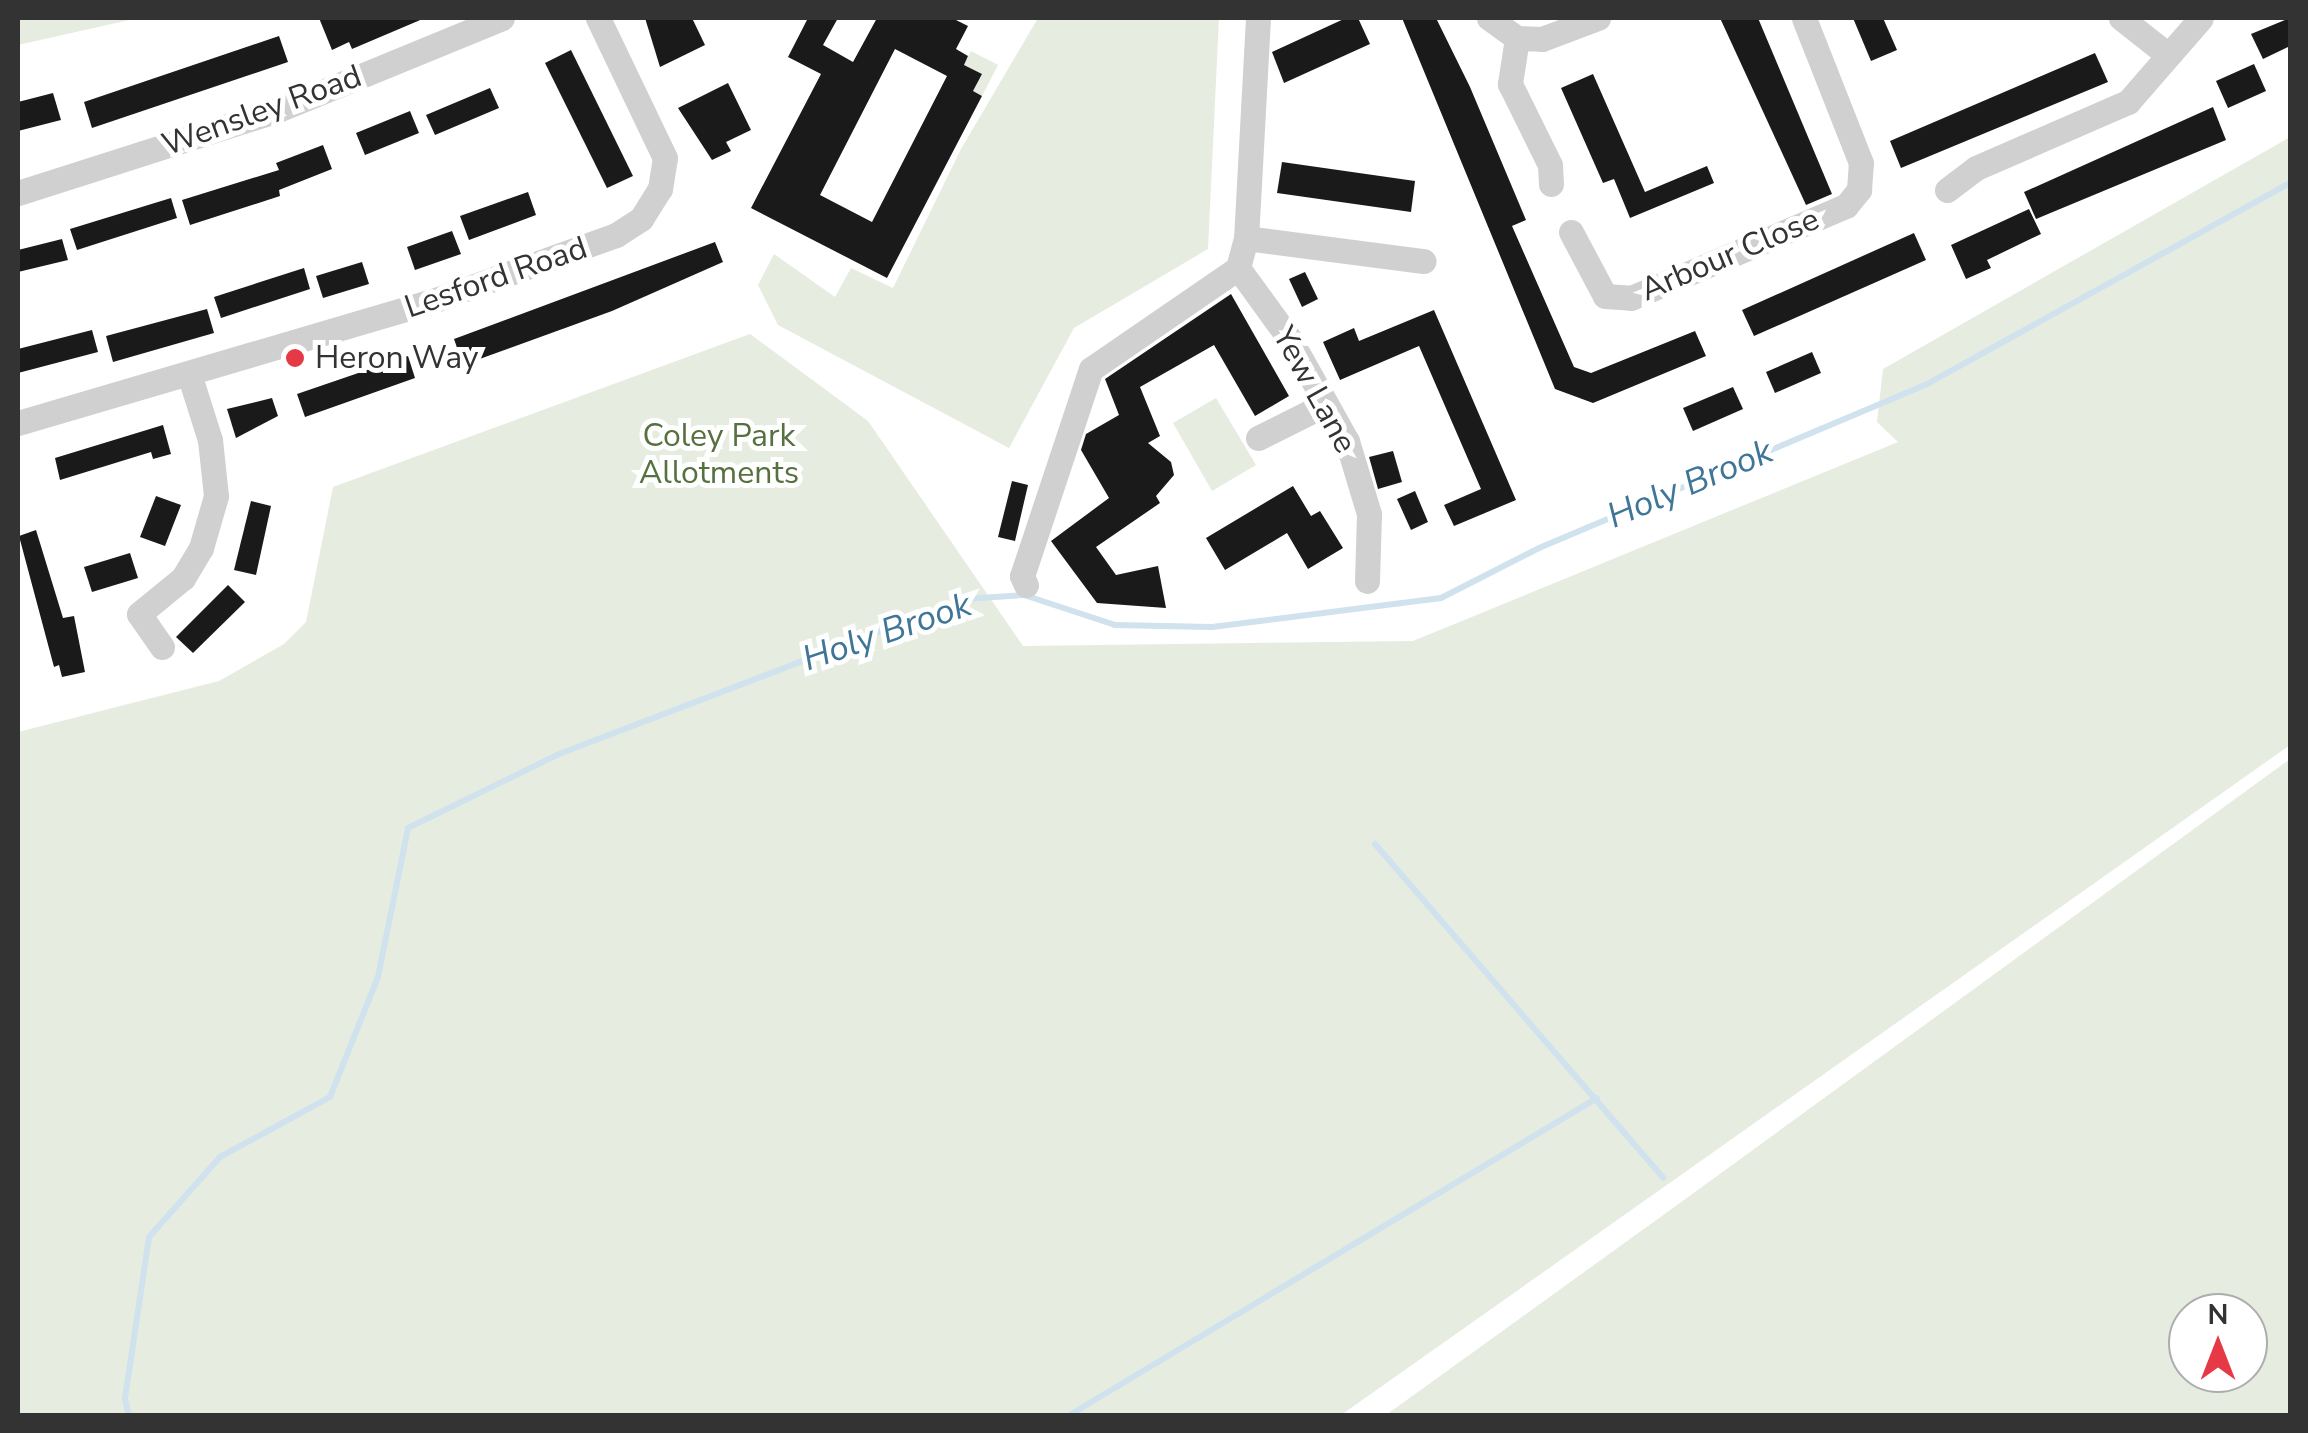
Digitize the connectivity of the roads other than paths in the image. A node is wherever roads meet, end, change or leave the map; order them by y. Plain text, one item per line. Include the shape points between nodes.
1 (502, 18) edge
2 (598, 18) edge
3 (1489, 18) edge
4 (1598, 18) edge
5 (1804, 18) edge
6 (2121, 18) edge
7 (2201, 18) edge
8 (1261, 19) edge
9 (1518, 38) junction
10 (2168, 55) junction
11 (1552, 184) dead end
12 (1947, 190) dead end
13 (18, 192) edge
14 (1572, 232) dead end
15 (1246, 238) junction
16 (1424, 261) dead end
17 (1238, 268) junction
18 (190, 377) junction
19 (1326, 404) junction
20 (18, 423) edge
21 (1258, 438) dead end
22 (1367, 581) dead end
23 (1026, 585) dead end
24 (162, 647) dead end

1 - 13 street, Wensley Road via 278,110
2 - 18 street, Lesford Road via 664,158 660,189 641,219 616,235 427,303
3 - 9 street
4 - 9 street via 1560,34
5 - 14 street, Arbour Close via 1861,163 1860,190 1846,206 1632,298 1605,296
6 - 10 street
7 - 10 street
8 - 15 street
9 - 11 street via 1510,84 1550,165
10 - 12 street via 2128,102 1976,168
15 - 16 street
15 - 17 street
17 - 19 street, Yew Lane
17 - 23 street via 1091,368 1022,576
18 - 20 street, Lesford Road
18 - 24 street via 210,440 216,496 183,578 139,614
19 - 21 street
19 - 22 street, Yew Lane via 1347,441 1369,514

